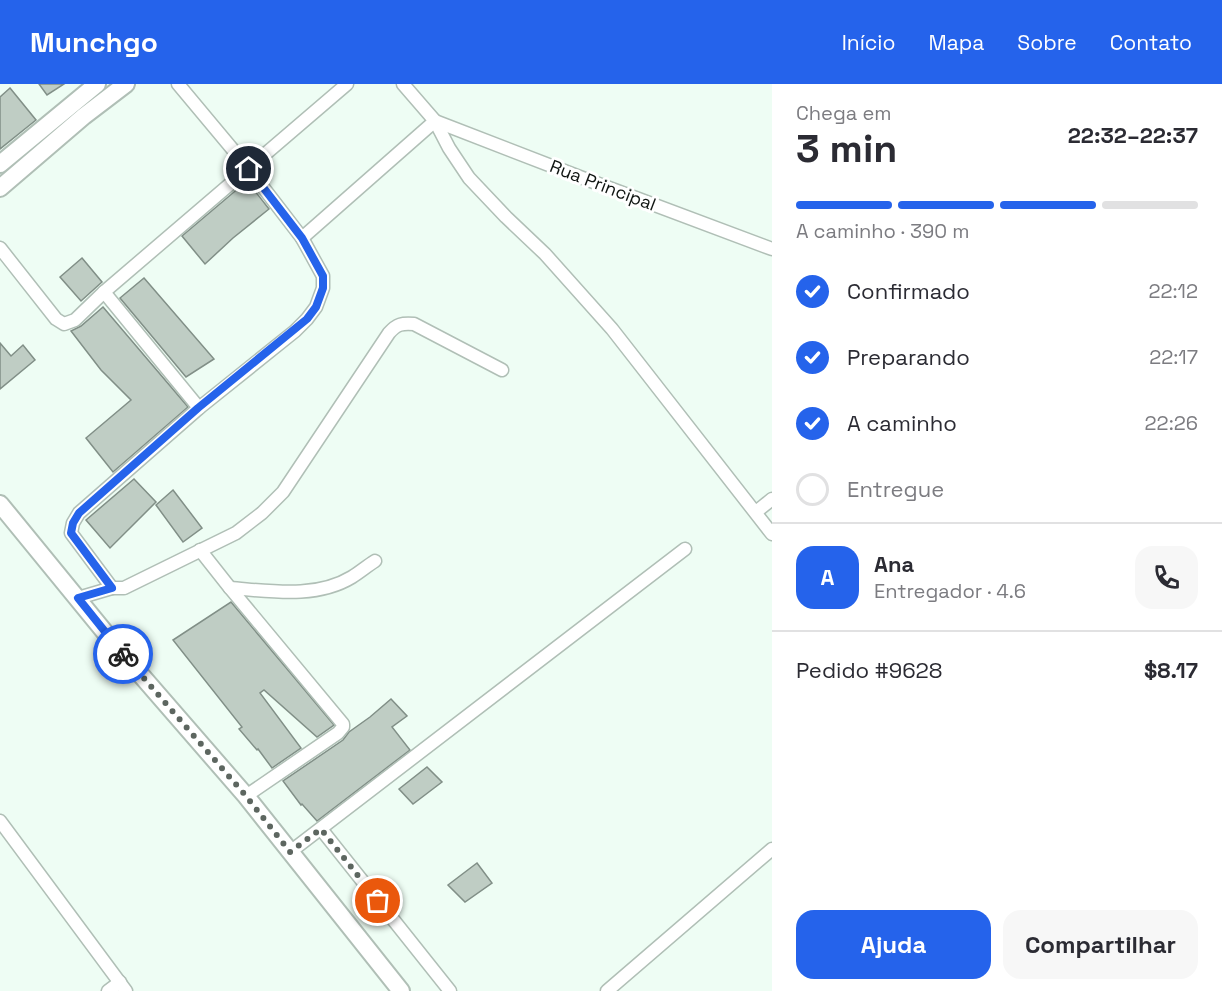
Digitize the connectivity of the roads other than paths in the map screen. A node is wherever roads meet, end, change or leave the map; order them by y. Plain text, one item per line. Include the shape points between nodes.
1 (97, 84) edge
2 (126, 84) edge
3 (178, 84) edge
4 (347, 84) edge
5 (404, 84) edge
6 (435, 121) junction
7 (0, 164) edge
8 (249, 169) junction
9 (0, 188) edge
10 (302, 238) junction
11 (0, 248) edge
12 (772, 249) edge
13 (104, 292) junction
14 (502, 370) dead end
15 (198, 408) junction
16 (772, 499) edge
17 (0, 504) edge
18 (756, 513) junction
19 (772, 534) edge
20 (685, 549) dead end
21 (200, 550) junction
22 (375, 561) dead end
23 (112, 588) junction
24 (230, 588) junction
25 (78, 598) junction
26 (246, 796) junction
27 (0, 821) edge
28 (321, 829) junction
29 (772, 849) edge
30 (290, 852) junction
31 (123, 987) edge
32 (108, 991) edge
33 (401, 991) edge
34 (450, 991) edge
35 (607, 991) edge

1 - 7 main road
2 - 9 main road
3 - 8 street
4 - 8 street
5 - 6 street
6 - 10 street
6 - 12 street, Rua Principal
6 - 18 street via 469,178 612,329
8 - 10 street
8 - 13 street
10 - 15 street via 323,276 316,307 295,331
11 - 13 street via 64,324 75,320
13 - 15 street
14 - 21 street via 414,324 396,325 283,492 236,533
15 - 23 street via 79,513 73,523 71,533
16 - 18 street
17 - 25 main road
18 - 19 street
20 - 28 street
21 - 23 street via 124,588
21 - 24 street
22 - 24 street via 328,587 292,593
23 - 25 street
24 - 26 street via 343,724 338,733
25 - 26 main road
26 - 30 main road
27 - 31 street
28 - 30 street
28 - 34 street
29 - 35 street
30 - 33 main road
31 - 32 street

